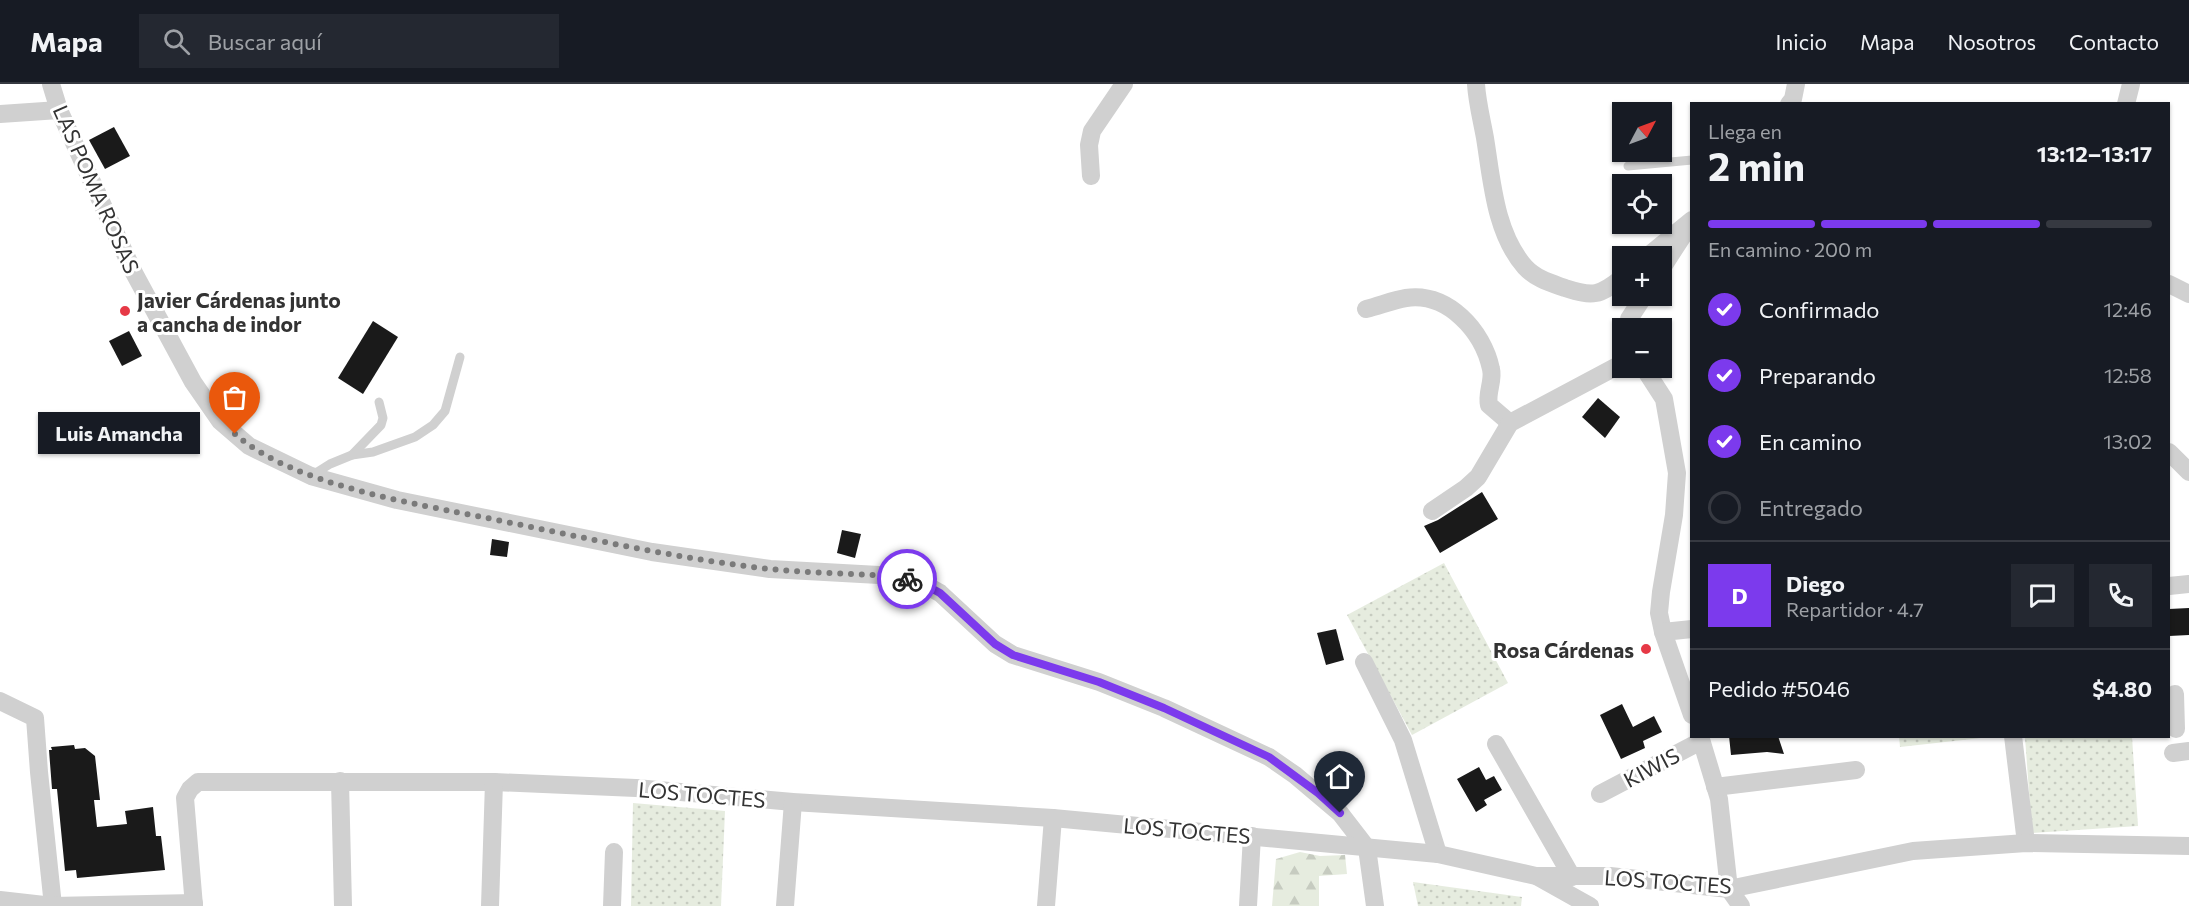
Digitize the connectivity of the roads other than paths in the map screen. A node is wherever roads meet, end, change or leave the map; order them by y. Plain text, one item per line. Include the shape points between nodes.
1 (51, 84) edge
2 (1124, 84) edge
3 (1476, 84) edge
4 (2131, 84) edge
5 (2126, 102) edge
6 (59, 110) junction
7 (0, 114) edge
8 (1690, 160) edge
9 (1628, 166) dead end
10 (1091, 176) dead end
11 (1690, 222) edge
12 (1690, 223) edge
13 (1660, 246) edge
14 (1672, 252) edge
15 (2170, 284) edge
16 (1612, 286) edge
17 (2189, 294) edge
18 (1366, 309) dead end
19 (460, 357) dead end
20 (1612, 369) edge
21 (1650, 378) edge
22 (379, 402) dead end
23 (1510, 423) junction
24 (2170, 453) edge
25 (352, 455) junction
26 (1684, 471) edge
27 (2189, 472) edge
28 (311, 476) junction
29 (1432, 511) dead end
30 (2189, 584) edge
31 (2170, 586) edge
32 (1690, 629) edge
33 (1663, 632) junction
34 (1364, 662) dead end
35 (2178, 693) edge
36 (0, 701) edge
37 (1690, 709) edge
38 (2176, 729) dead end
39 (2013, 738) edge
40 (1700, 739) edge
41 (1496, 744) dead end
42 (1856, 770) dead end
43 (340, 782) junction
44 (494, 782) junction
45 (1715, 787) junction
46 (1600, 794) dead end
47 (793, 802) junction
48 (1053, 818) junction
49 (1252, 837) junction
50 (2026, 843) junction
51 (2189, 846) edge
52 (1368, 848) junction
53 (614, 852) dead end
54 (1438, 854) junction
55 (1536, 876) junction
56 (1572, 877) junction
57 (1729, 889) junction
58 (0, 900) edge
59 (194, 904) edge
60 (53, 906) edge
61 (343, 906) edge
62 (490, 906) edge
63 (612, 906) edge
64 (785, 906) edge
65 (1046, 906) edge
66 (1248, 906) edge
67 (1375, 906) edge
68 (1590, 906) edge
69 (1741, 906) edge

1 - 6 street, LAS POMA ROSAS
2 - 10 street via 1092,131
3 - 16 street via 1499,218 1516,254 1539,279 1585,294 1596,294
4 - 5 street
6 - 7 street
6 - 28 street, LAS POMA ROSAS via 132,271 193,382 220,420 249,446
8 - 9 lane
11 - 13 street
12 - 14 street
15 - 17 street
18 - 23 street via 1407,298 1429,299 1453,309 1469,323 1482,344 1491,370 1489,405
19 - 25 lane via 444,411 433,425 373,452
20 - 23 street
21 - 26 street via 1664,399
22 - 25 lane via 381,425
23 - 29 street via 1478,477
24 - 27 street
25 - 28 lane
26 - 33 street via 1661,592 1659,614
28 - 52 street, LAS POMA ROSAS via 397,500 652,552 770,569 897,576 920,582 940,593 995,644 1013,655 1099,682 1269,757 1340,813
30 - 31 street
32 - 33 street
33 - 37 street
34 - 54 street via 1403,740
35 - 38 street
36 - 60 street via 35,718
39 - 50 street
40 - 45 street
40 - 46 street, KIWIS
41 - 56 street
42 - 45 street
43 - 44 street, LOS TOCTES
43 - 59 street, LOS TOCTES via 198,782 185,798
43 - 61 street
44 - 47 street, LOS TOCTES via 636,788
44 - 62 street
45 - 57 street
47 - 48 street, LOS TOCTES
47 - 64 street
48 - 49 street, LOS TOCTES
48 - 65 street
49 - 52 street, LOS TOCTES
49 - 66 street
50 - 51 street, LOS TOCTES
50 - 57 street, LOS TOCTES via 1913,851
52 - 54 street, LOS TOCTES
52 - 67 street
53 - 63 street
54 - 55 street, LOS TOCTES
55 - 56 street, LOS TOCTES
55 - 68 street
56 - 57 street, LOS TOCTES via 1610,876
57 - 69 street
58 - 60 street
59 - 60 street

